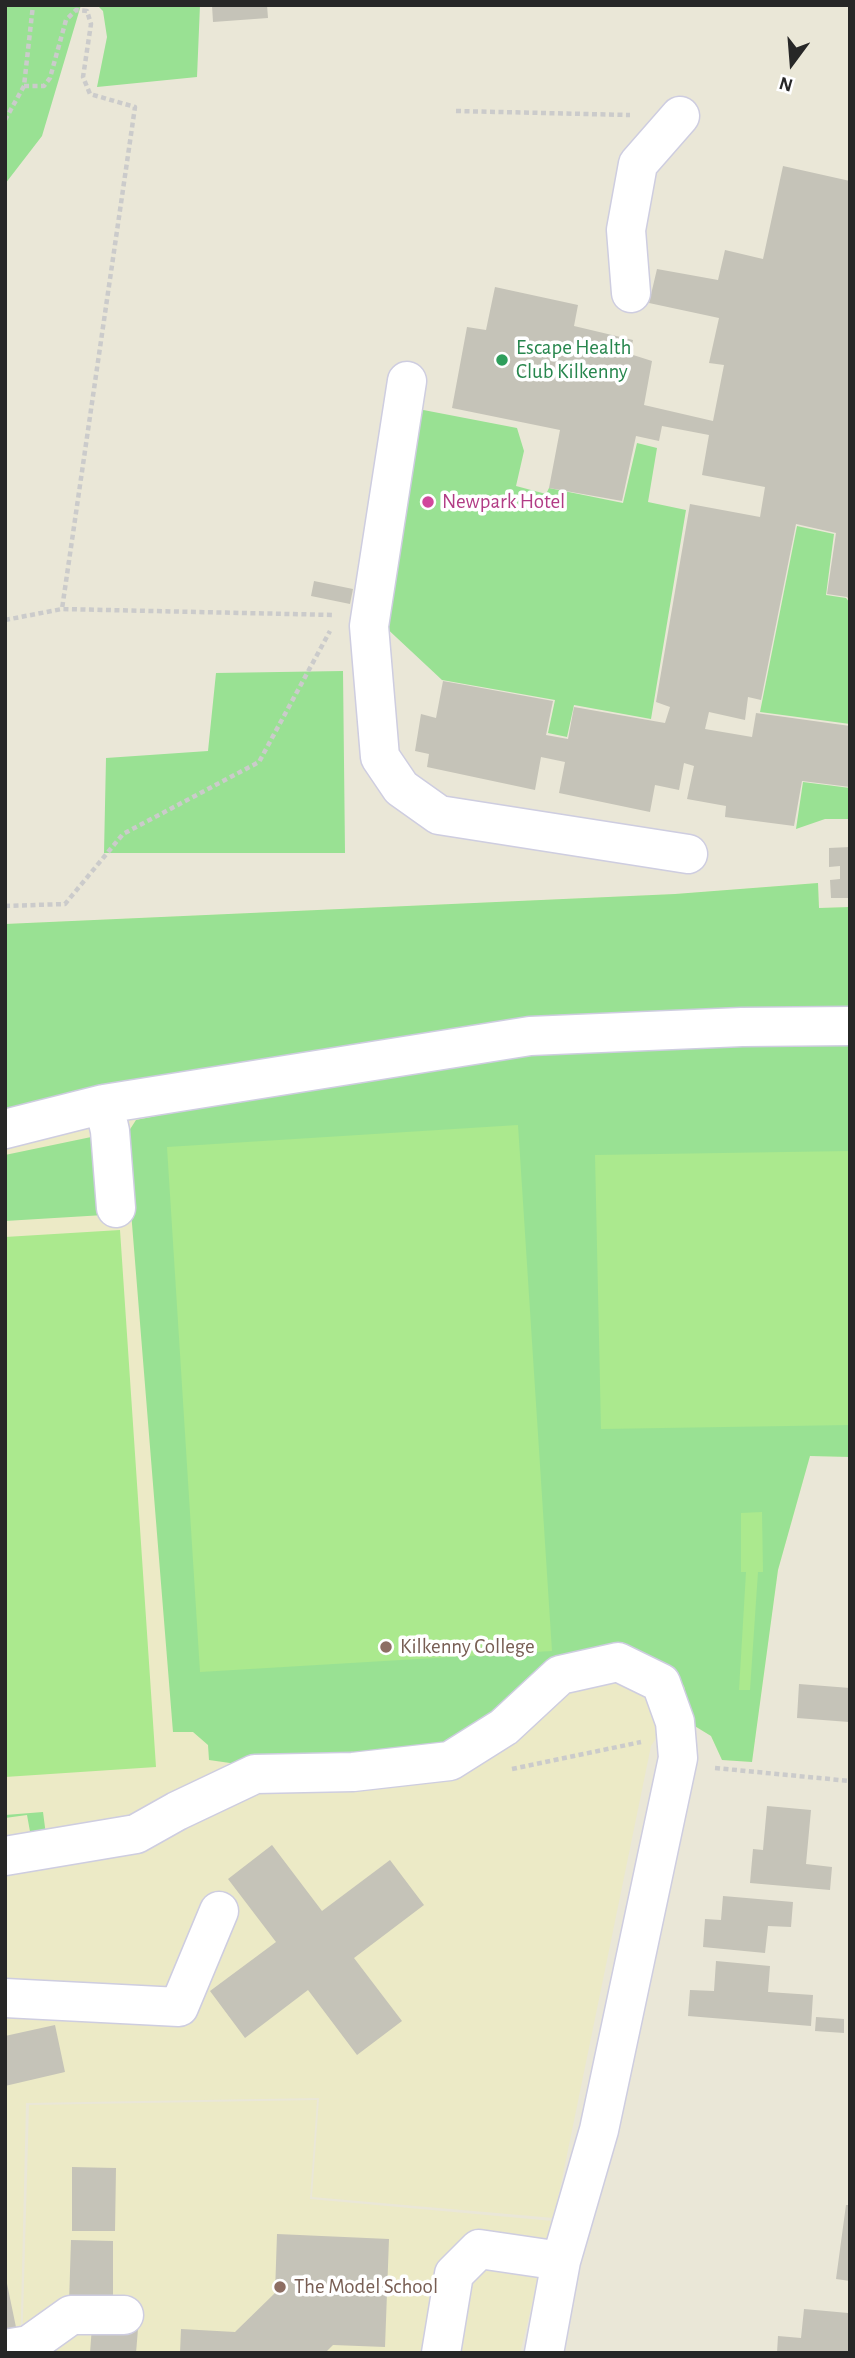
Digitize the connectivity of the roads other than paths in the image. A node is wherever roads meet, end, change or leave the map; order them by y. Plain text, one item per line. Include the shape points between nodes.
1 (680, 116) road end
2 (631, 293) dead end
3 (407, 381) dead end
4 (688, 854) dead end
5 (850, 1026) edge
6 (104, 1104) junction
7 (5, 1129) edge
8 (116, 1208) dead end
9 (5, 1856) edge
10 (219, 1911) dead end
11 (5, 1998) edge
12 (561, 2261) junction
13 (124, 2315) dead end
14 (5, 2348) edge
15 (441, 2353) edge
16 (544, 2353) edge

1 - 2 street via 638,164 626,230
3 - 4 street via 369,626 380,757 401,788 439,815
5 - 6 street via 530,1036
6 - 7 street
6 - 8 street
9 - 12 street via 136,1834 255,1774 353,1772 450,1761 504,1727 560,1675 618,1662 661,1683 675,1722 678,1758 599,2130
10 - 11 street via 179,2007
12 - 15 street via 479,2249 454,2274
12 - 16 street
13 - 14 street via 71,2315 29,2345

